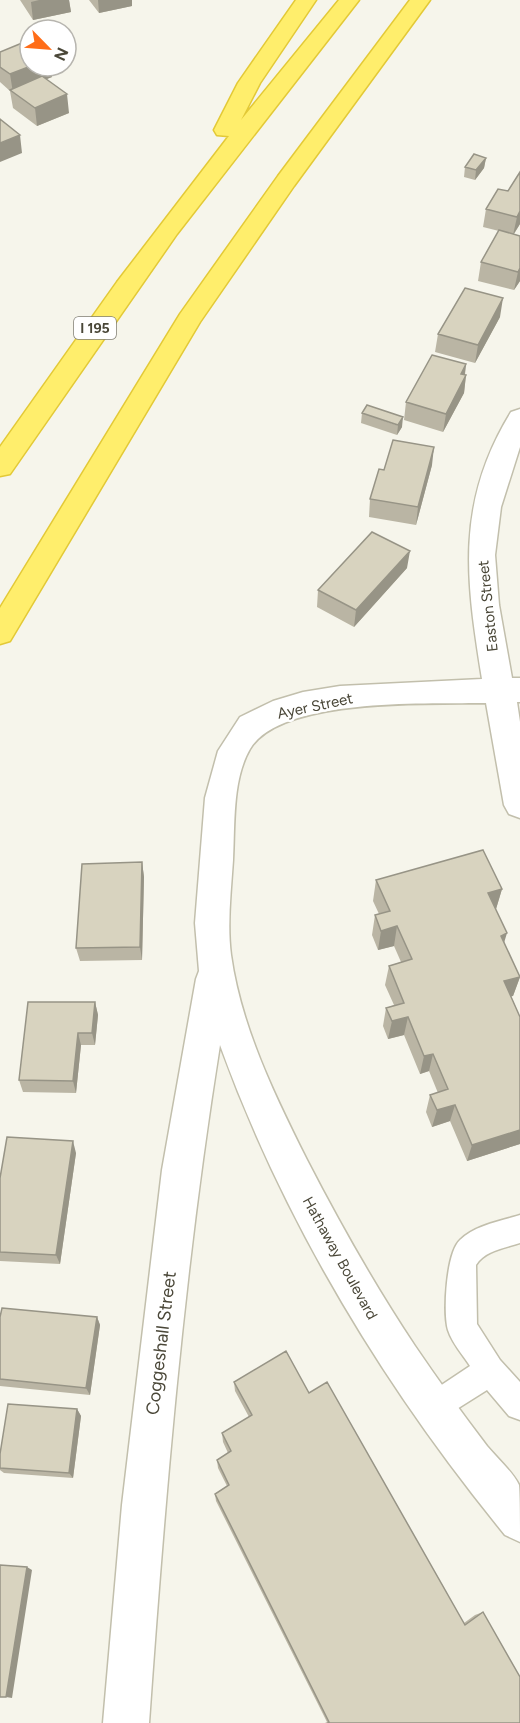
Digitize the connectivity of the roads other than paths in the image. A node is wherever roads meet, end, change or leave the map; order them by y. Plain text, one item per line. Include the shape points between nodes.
1 (306, 0) edge
2 (349, 0) edge
3 (420, 0) edge
4 (439, 0) edge
5 (348, 95) junction
6 (194, 194) junction
7 (520, 418) edge
8 (0, 466) edge
9 (0, 633) edge
10 (510, 691) edge
11 (520, 805) edge
12 (215, 965) junction
13 (520, 1229) edge
14 (490, 1370) junction
15 (520, 1405) edge
16 (433, 1408) junction
17 (520, 1520) edge
18 (126, 1723) edge

1 - 6 highway via 249,83
2 - 6 highway, I 195
3 - 5 highway
4 - 5 highway
5 - 9 highway via 189,320
6 - 8 highway, I 195 via 76,354
7 - 10 street, Easton Street via 497,473 482,541 485,598
10 - 11 street, Easton Street
10 - 12 street, Ayer Street via 391,693 337,699 277,712 252,724 236,745 221,801 213,924
12 - 16 street, Hathaway Boulevard via 233,1035 298,1183 382,1332
12 - 18 street, Coggeshall Street via 181,1170 142,1504
13 - 14 lane via 485,1240 469,1250 462,1263 462,1328
14 - 15 lane
14 - 16 lane
16 - 17 street, Hathaway Boulevard

